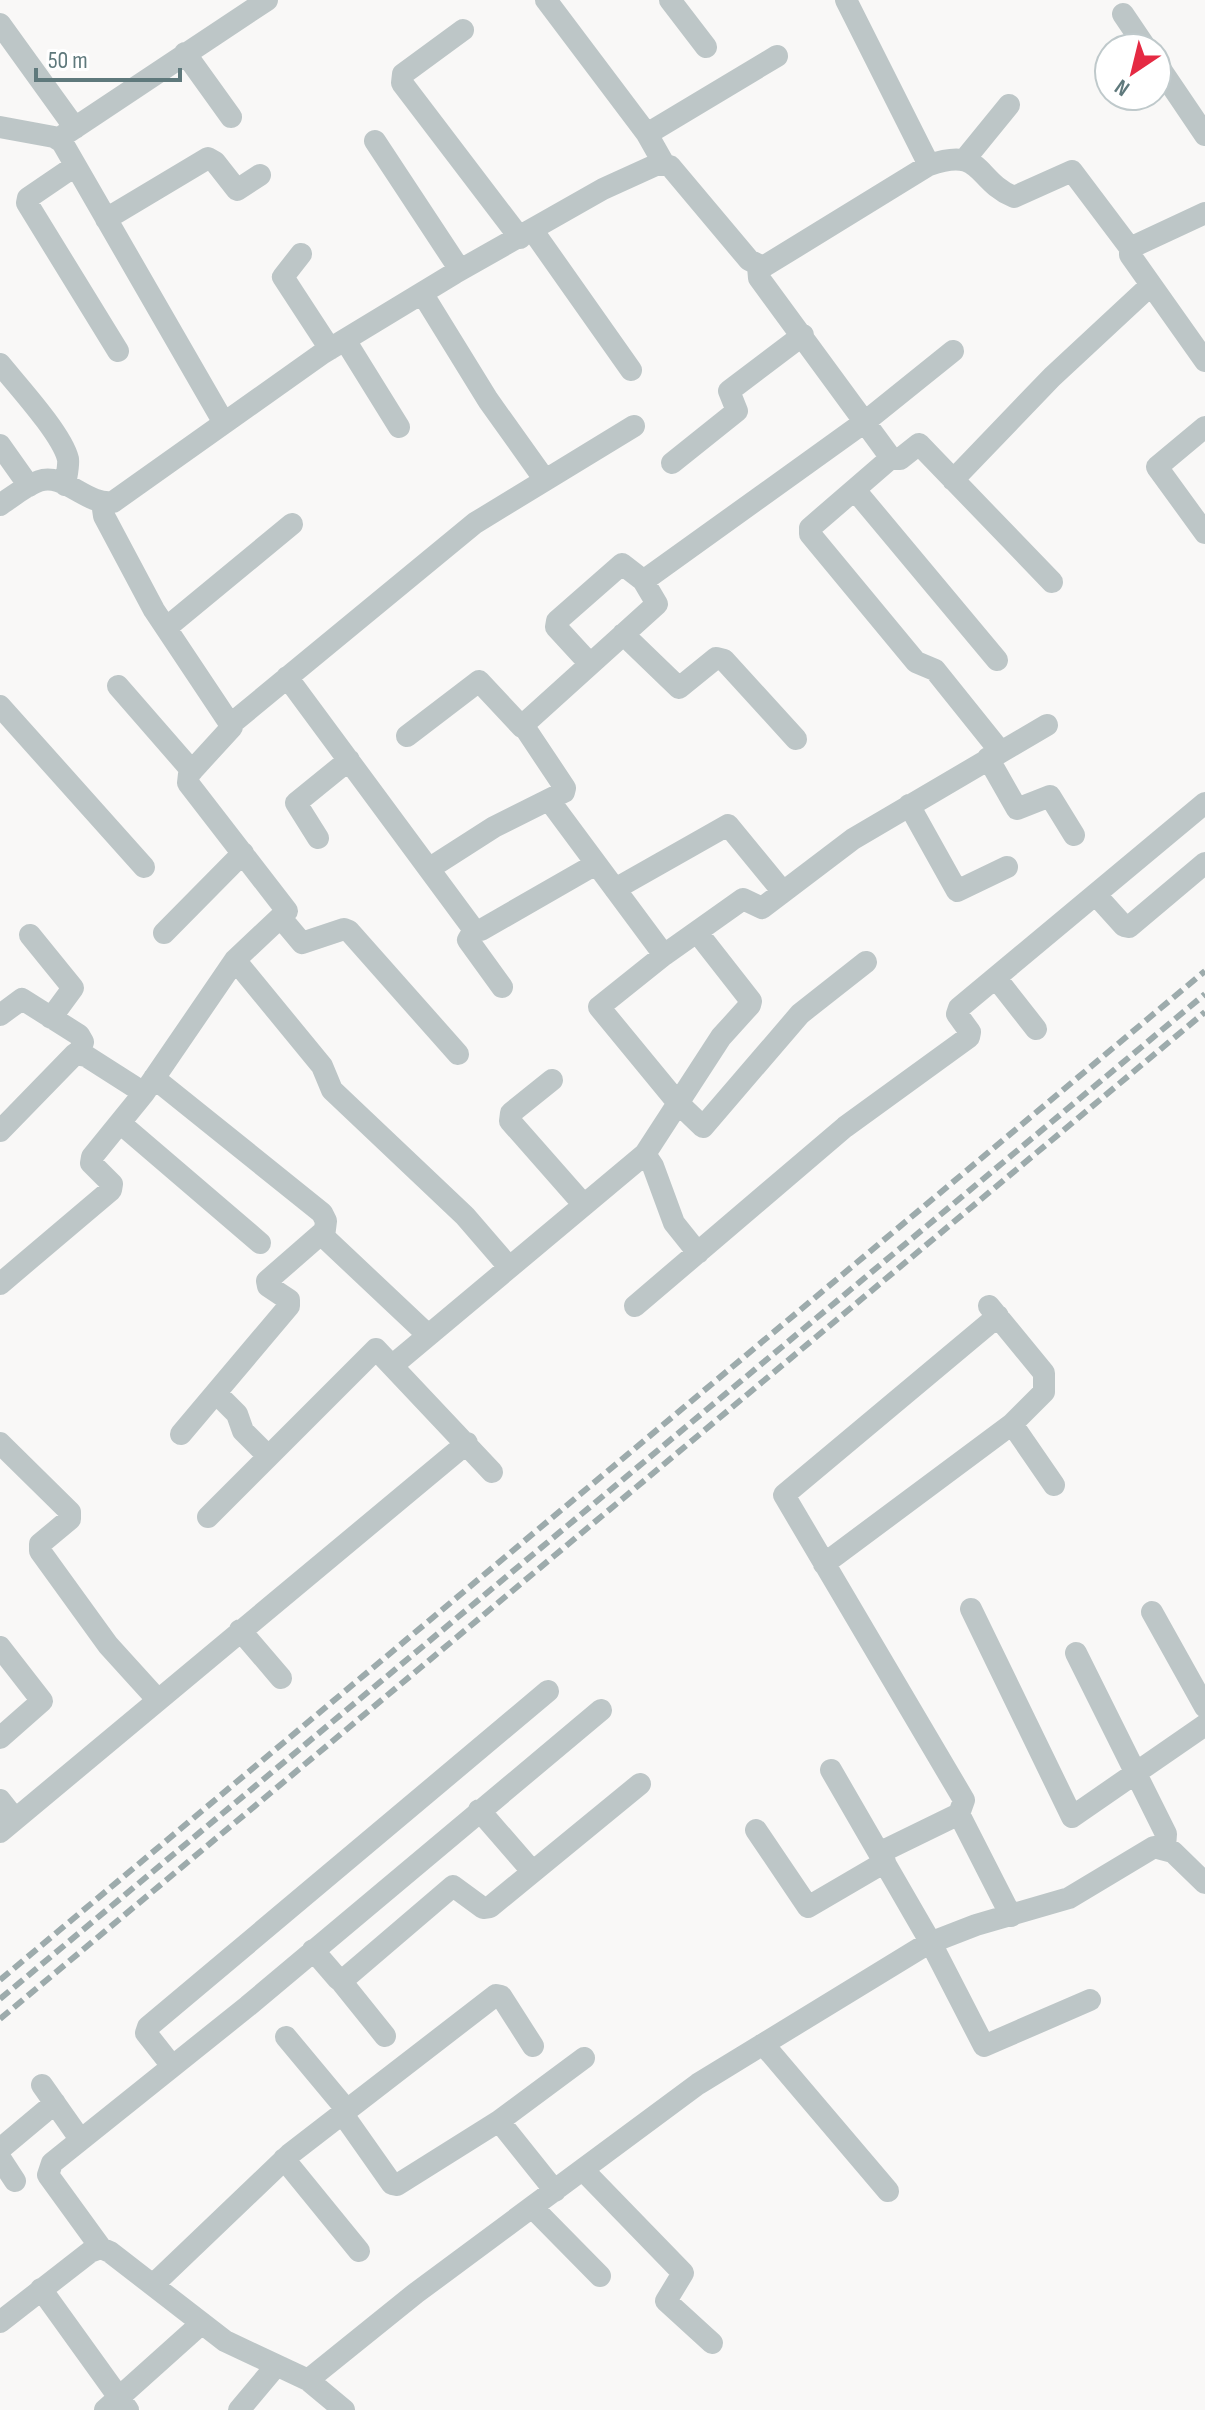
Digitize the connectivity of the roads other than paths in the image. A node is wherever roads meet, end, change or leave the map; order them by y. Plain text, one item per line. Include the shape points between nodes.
1 (267, 0) edge
2 (546, 0) edge
3 (670, 0) edge
4 (846, 0) edge
5 (1123, 14) dead end
6 (0, 24) edge
7 (463, 30) dead end
8 (1135, 32) edge
9 (706, 47) dead end
10 (185, 53) junction
11 (777, 56) dead end
12 (1173, 88) edge
13 (1009, 105) dead end
14 (231, 117) dead end
15 (0, 127) edge
16 (66, 134) junction
17 (647, 134) junction
18 (1205, 135) edge
19 (375, 141) dead end
20 (965, 159) junction
21 (664, 164) junction
22 (929, 165) junction
23 (75, 166) junction
24 (260, 175) dead end
25 (1204, 216) edge
26 (106, 219) junction
27 (526, 235) junction
28 (1130, 248) junction
29 (301, 254) dead end
30 (758, 266) junction
31 (460, 270) junction
32 (1151, 285) junction
33 (422, 293) junction
34 (803, 335) junction
35 (337, 345) junction
36 (118, 351) dead end
37 (953, 351) dead end
38 (1205, 361) edge
39 (0, 364) edge
40 (631, 370) dead end
41 (866, 421) junction
42 (224, 423) junction
43 (634, 426) dead end
44 (399, 427) dead end
45 (1205, 427) edge
46 (0, 445) edge
47 (891, 458) junction
48 (672, 463) dead end
49 (545, 480) junction
50 (953, 480) junction
51 (65, 485) junction
52 (29, 486) junction
53 (855, 490) junction
54 (102, 502) junction
55 (0, 505) edge
56 (292, 524) dead end
57 (1205, 533) edge
58 (644, 581) junction
59 (1052, 582) dead end
60 (166, 628) junction
61 (623, 634) junction
62 (997, 660) dead end
63 (590, 664) junction
64 (287, 677) junction
65 (118, 686) dead end
66 (0, 706) edge
67 (231, 724) junction
68 (1047, 725) dead end
69 (522, 727) junction
70 (407, 736) dead end
71 (796, 739) dead end
72 (994, 754) junction
73 (349, 760) junction
74 (192, 771) junction
75 (549, 800) junction
76 (1205, 803) edge
77 (909, 805) junction
78 (1074, 835) dead end
79 (318, 838) dead end
80 (243, 853) junction
81 (1205, 863) edge
82 (596, 864) junction
83 (144, 867) dead end
84 (1007, 867) dead end
85 (430, 868) junction
86 (615, 889) junction
87 (783, 892) junction
88 (1096, 895) junction
89 (281, 918) junction
90 (474, 930) junction
91 (697, 932) junction
92 (164, 933) dead end
93 (30, 935) dead end
94 (664, 955) junction
95 (235, 960) junction
96 (866, 962) dead end
97 (996, 978) junction
98 (502, 987) dead end
99 (0, 1015) edge
100 (51, 1018) junction
101 (1036, 1029) dead end
102 (79, 1054) junction
103 (458, 1054) dead end
104 (552, 1080) dead end
105 (149, 1085) junction
106 (678, 1103) junction
107 (120, 1123) junction
108 (0, 1131) edge
109 (645, 1154) junction
110 (584, 1205) junction
111 (322, 1233) junction
112 (260, 1243) dead end
113 (698, 1253) junction
114 (509, 1267) junction
115 (0, 1284) edge
116 (635, 1306) dead end
117 (428, 1335) junction
118 (393, 1365) junction
119 (216, 1393) junction
120 (1012, 1424) junction
121 (181, 1434) dead end
122 (0, 1443) edge
123 (467, 1443) junction
124 (268, 1456) junction
125 (492, 1472) dead end
126 (1054, 1485) dead end
127 (208, 1517) dead end
128 (824, 1564) junction
129 (971, 1609) dead end
130 (1152, 1612) dead end
131 (240, 1630) junction
132 (0, 1647) edge
133 (1076, 1653) dead end
134 (281, 1678) dead end
135 (548, 1691) dead end
136 (157, 1699) junction
137 (1205, 1707) edge
138 (601, 1710) dead end
139 (1205, 1725) edge
140 (0, 1738) edge
141 (831, 1770) dead end
142 (1135, 1774) junction
143 (640, 1784) dead end
144 (0, 1800) edge
145 (479, 1810) junction
146 (959, 1814) junction
147 (8, 1825) edge
148 (756, 1830) dead end
149 (1165, 1847) junction
150 (882, 1857) junction
151 (532, 1871) junction
152 (1205, 1883) edge
153 (1011, 1916) junction
154 (931, 1943) junction
155 (313, 1950) junction
156 (340, 1980) junction
157 (1090, 2000) dead end
158 (385, 2036) dead end
159 (286, 2037) dead end
160 (763, 2044) junction
161 (533, 2046) dead end
162 (584, 2058) dead end
163 (172, 2066) junction
164 (344, 2111) junction
165 (499, 2121) junction
166 (80, 2139) junction
167 (0, 2149) edge
168 (0, 2158) edge
169 (284, 2159) junction
170 (583, 2170) junction
171 (15, 2181) dead end
172 (555, 2191) junction
173 (888, 2191) dead end
174 (533, 2208) junction
175 (101, 2248) junction
176 (359, 2251) dead end
177 (600, 2276) dead end
178 (154, 2284) junction
179 (41, 2289) junction
180 (0, 2322) edge
181 (202, 2323) junction
182 (712, 2343) dead end
183 (276, 2366) junction
184 (308, 2380) junction
185 (118, 2406) edge
186 (239, 2410) edge
187 (344, 2410) edge

1 - 10 street
2 - 17 street
3 - 9 street
4 - 22 street
5 - 8 street
6 - 16 street
7 - 27 street via 403,74 402,83
10 - 14 street
10 - 16 street
11 - 17 street
12 - 18 street
13 - 20 street
15 - 16 street
16 - 23 street
17 - 21 street
19 - 31 street
20 - 22 street
20 - 28 street via 1014,197 1072,171
21 - 27 street via 603,189
21 - 30 street
22 - 30 street via 767,267
23 - 26 street
23 - 36 street via 27,203
24 - 26 street via 237,190 208,158
25 - 28 street
26 - 42 street
27 - 31 street
27 - 40 street
28 - 32 street
29 - 35 street via 283,277
30 - 34 street via 759,278
31 - 33 street
32 - 38 street
32 - 50 street
33 - 35 street
33 - 49 street
34 - 41 street
34 - 48 street via 729,391 735,414
35 - 42 street
35 - 44 street
37 - 41 street
39 - 51 street via 66,454
41 - 47 street
41 - 58 street
42 - 54 street via 113,502
43 - 49 street
45 - 57 street via 1157,465
46 - 52 street
47 - 50 street via 900,459 919,444
47 - 53 street
49 - 64 street via 475,523
50 - 59 street
51 - 52 street via 44,479
51 - 54 street
52 - 55 street
53 - 62 street
53 - 72 street via 810,528 810,534 916,662 935,670
54 - 60 street via 104,516
56 - 60 street
58 - 61 street via 658,602
58 - 63 street via 622,564 557,621 556,627
60 - 67 street
61 - 63 street
61 - 71 street via 679,688 716,658 724,660
63 - 69 street
64 - 67 street
64 - 73 street
65 - 74 street
66 - 83 street
67 - 74 street via 231,731
68 - 72 street
69 - 70 street via 479,681
69 - 75 street via 565,788
72 - 77 street
72 - 78 street via 1017,809 1050,796
73 - 79 street via 296,803
73 - 85 street
74 - 80 street via 188,783
75 - 82 street
75 - 85 street
76 - 88 street
77 - 84 street via 957,891
77 - 87 street
80 - 89 street via 286,907
80 - 92 street
81 - 88 street via 1129,927
82 - 86 street
82 - 90 street
85 - 90 street
86 - 87 street via 728,825
86 - 94 street
87 - 91 street via 762,908 743,899
88 - 97 street
89 - 95 street
89 - 103 street via 302,943 349,931
90 - 98 street via 468,940
91 - 94 street
91 - 106 street via 751,1003 721,1037
93 - 100 street via 73,988
94 - 106 street via 599,1007
95 - 105 street
95 - 114 street via 322,1066 332,1090 455,1207
96 - 106 street via 800,1014 706,1125 699,1126
97 - 101 street
97 - 113 street via 957,1011 969,1037 845,1127
99 - 100 street via 20,998
100 - 102 street via 83,1039
102 - 105 street
102 - 108 street
104 - 110 street via 511,1113 510,1121
105 - 107 street
105 - 111 street via 322,1213
106 - 109 street
107 - 112 street
107 - 115 street via 90,1159 112,1184 111,1190
109 - 110 street
109 - 113 street via 670,1217
110 - 114 street
111 - 117 street
111 - 119 street via 267,1281 289,1306
113 - 116 street
114 - 117 street
117 - 118 street
118 - 123 street
118 - 124 street via 374,1349
119 - 121 street
119 - 124 street
120 - 126 street
120 - 128 street
120 - 128 street via 1035,1404 1046,1383 1044,1373 993,1311 785,1491
122 - 136 street via 70,1512 70,1519 40,1544 40,1551 108,1645
123 - 125 street
123 - 131 street
124 - 127 street
128 - 146 street via 964,1800
129 - 142 street via 1069,1815 1076,1817
130 - 137 street
131 - 134 street
131 - 136 street
132 - 140 street via 42,1701
133 - 142 street
135 - 163 street via 148,2027 146,2033
136 - 147 street
138 - 145 street
139 - 142 street
141 - 150 street
142 - 149 street via 1166,1834
143 - 151 street
144 - 147 street
145 - 151 street
145 - 155 street
146 - 150 street
146 - 153 street
148 - 150 street via 808,1907
149 - 152 street
149 - 153 street via 1154,1847 1069,1898
150 - 154 street
151 - 156 street via 486,1908 453,1886 348,1979
153 - 154 street
154 - 157 street via 984,2046
154 - 160 street
155 - 156 street
155 - 163 street
156 - 158 street
159 - 164 street
160 - 170 street via 698,2084
160 - 173 street
161 - 164 street via 496,1995
162 - 165 street
163 - 166 street
164 - 165 street via 395,2185
164 - 169 street
165 - 172 street
166 - 167 street via 49,2094
166 - 175 street via 52,2163 48,2175
168 - 171 street
169 - 176 street
169 - 178 street
170 - 172 street
170 - 182 street via 683,2273 666,2301
172 - 174 street
174 - 177 street
174 - 184 street
175 - 178 street
175 - 179 street
178 - 181 street
179 - 180 street
179 - 185 street
181 - 183 street via 225,2341
181 - 185 street
183 - 184 street
183 - 186 street
184 - 187 street

